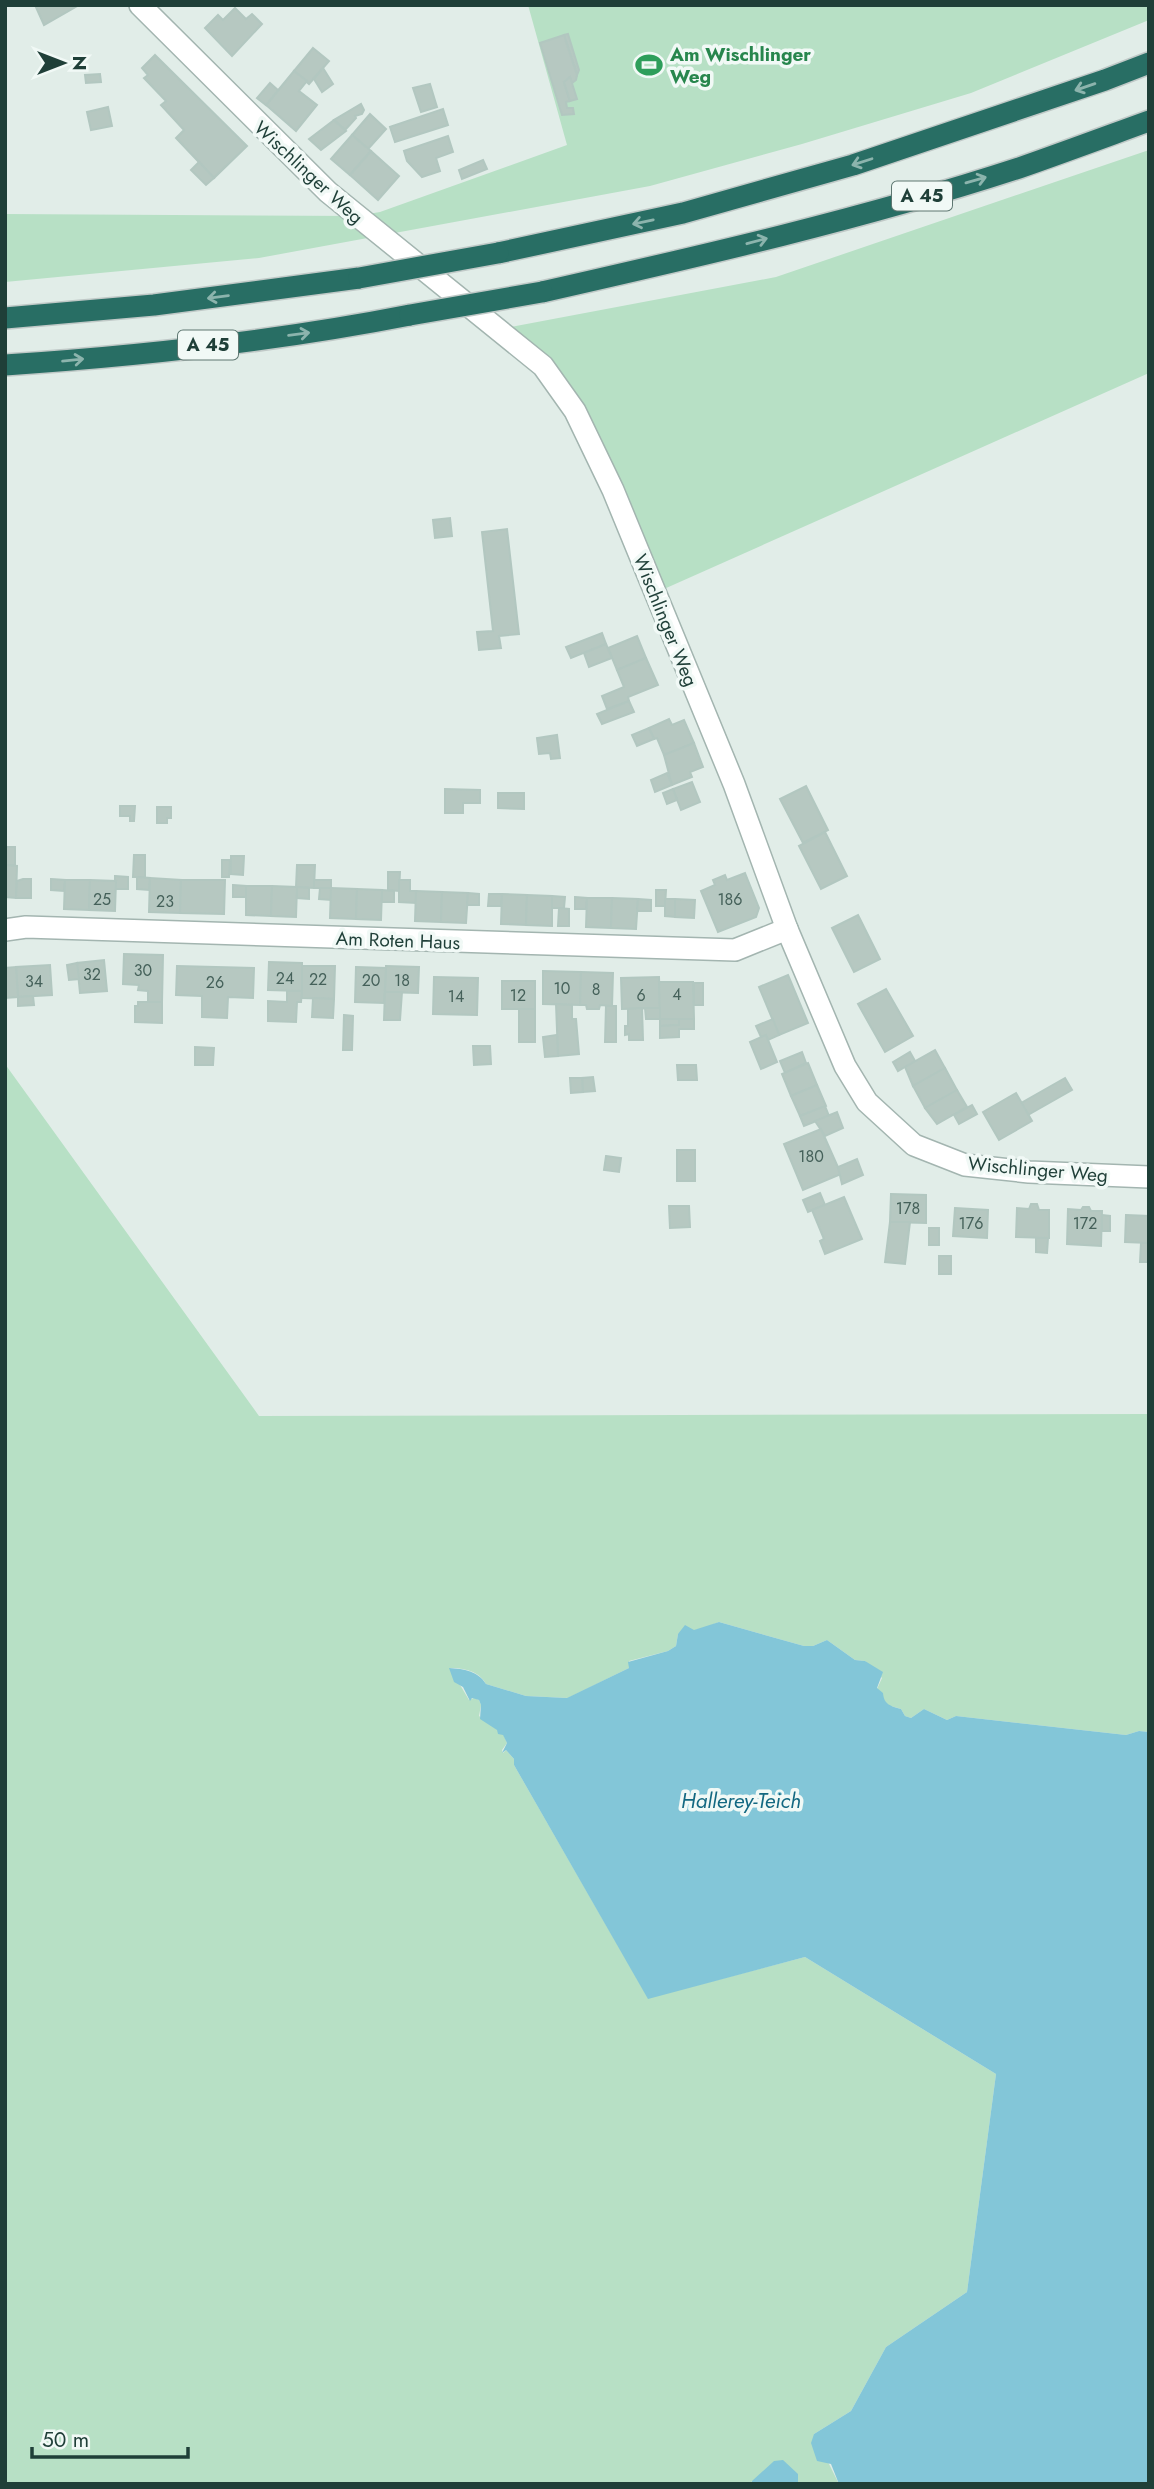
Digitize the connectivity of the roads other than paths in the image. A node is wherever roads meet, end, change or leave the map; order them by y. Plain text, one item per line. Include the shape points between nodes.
1 (140, 5) edge
2 (1149, 63) edge
3 (1149, 121) edge
4 (5, 318) edge
5 (5, 365) edge
6 (787, 929) junction
7 (5, 930) edge
8 (1149, 1177) edge

1 - 6 street, Wischlinger Weg via 328,192 482,314 543,366 559,388 613,490 734,784
2 -> 4 highway, A 45, bridge via 853,165 683,213 359,278 154,306
5 -> 3 highway, A 45, bridge via 339,329 541,292 869,212 1018,168
6 - 7 street, Am Roten Haus via 735,950
6 - 8 street, Wischlinger Weg via 845,1066 867,1102 915,1145 965,1165

